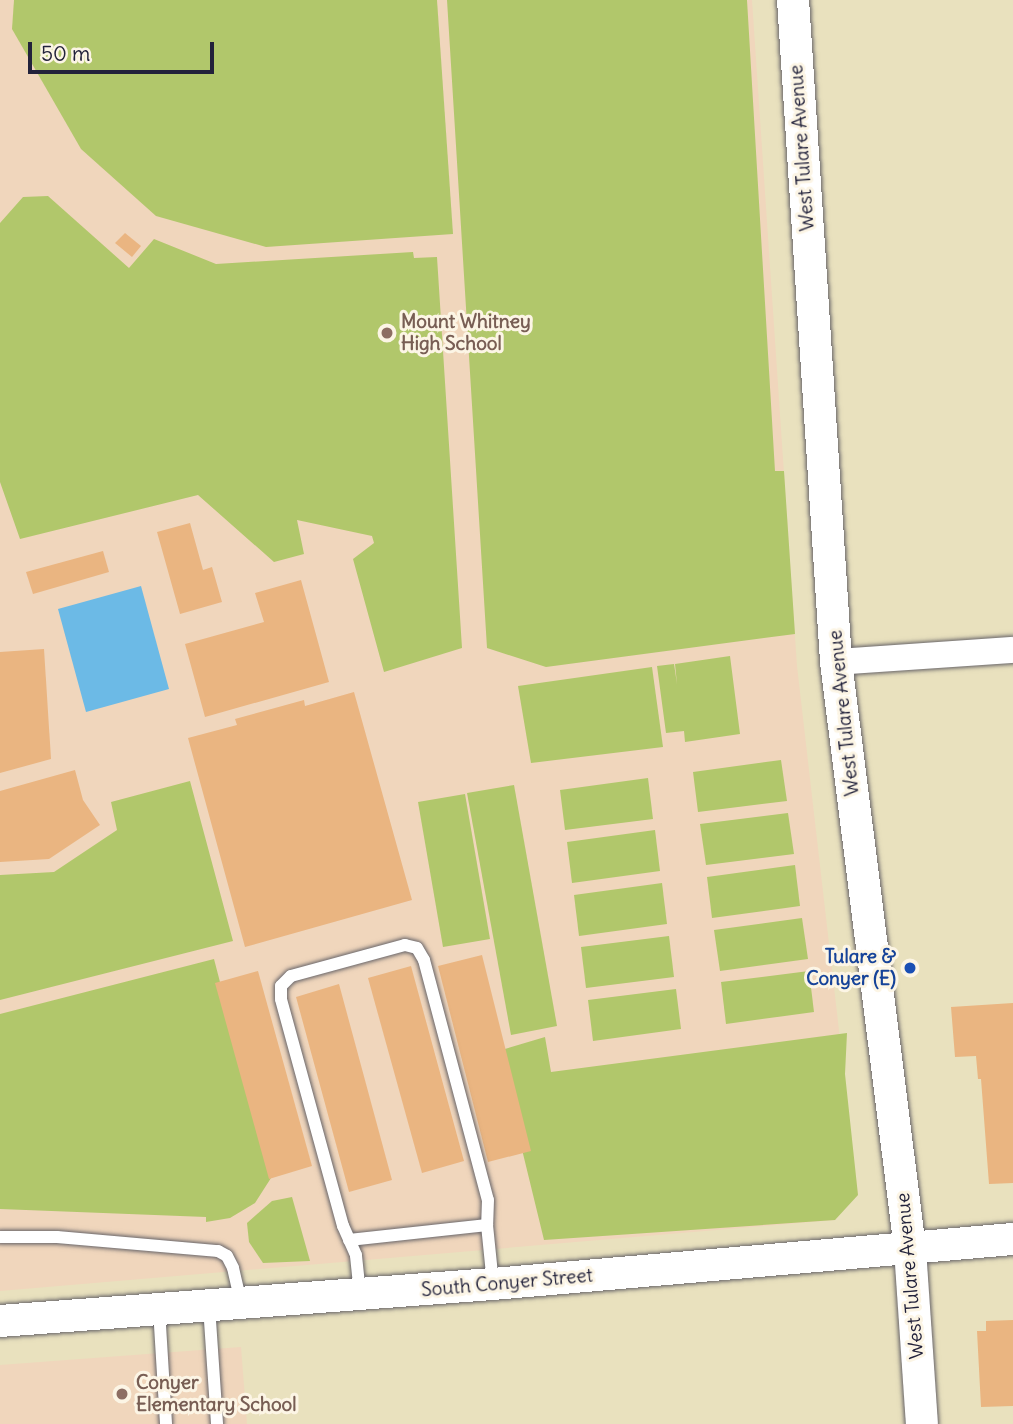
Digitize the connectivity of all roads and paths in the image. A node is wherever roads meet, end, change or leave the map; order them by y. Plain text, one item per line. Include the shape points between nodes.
1 (793, 0) edge
2 (1013, 650) edge
3 (836, 662) junction
4 (487, 1225) junction
5 (0, 1237) edge
6 (1013, 1239) edge
7 (349, 1240) junction
8 (911, 1249) junction
9 (493, 1284) junction
10 (360, 1294) junction
11 (241, 1302) junction
12 (209, 1305) junction
13 (159, 1308) junction
14 (0, 1321) edge
15 (166, 1424) edge
16 (217, 1424) edge
17 (922, 1424) edge

1 - 3 street, West Tulare Avenue
2 - 3 street
3 - 8 street, West Tulare Avenue
4 - 7 lane
4 - 7 lane via 488,1200 424,960 417,948 405,945 291,976 281,985 281,999
4 - 9 lane
5 - 11 lane via 57,1237 218,1251 228,1256
6 - 8 street, South Conyer Street
7 - 10 lane via 356,1255
8 - 9 street, South Conyer Street
8 - 17 street, West Tulare Avenue
9 - 10 street, South Conyer Street
10 - 11 street, South Conyer Street
11 - 12 street, South Conyer Street
12 - 13 street, South Conyer Street
12 - 16 lane
13 - 14 street, South Conyer Street
13 - 15 lane

